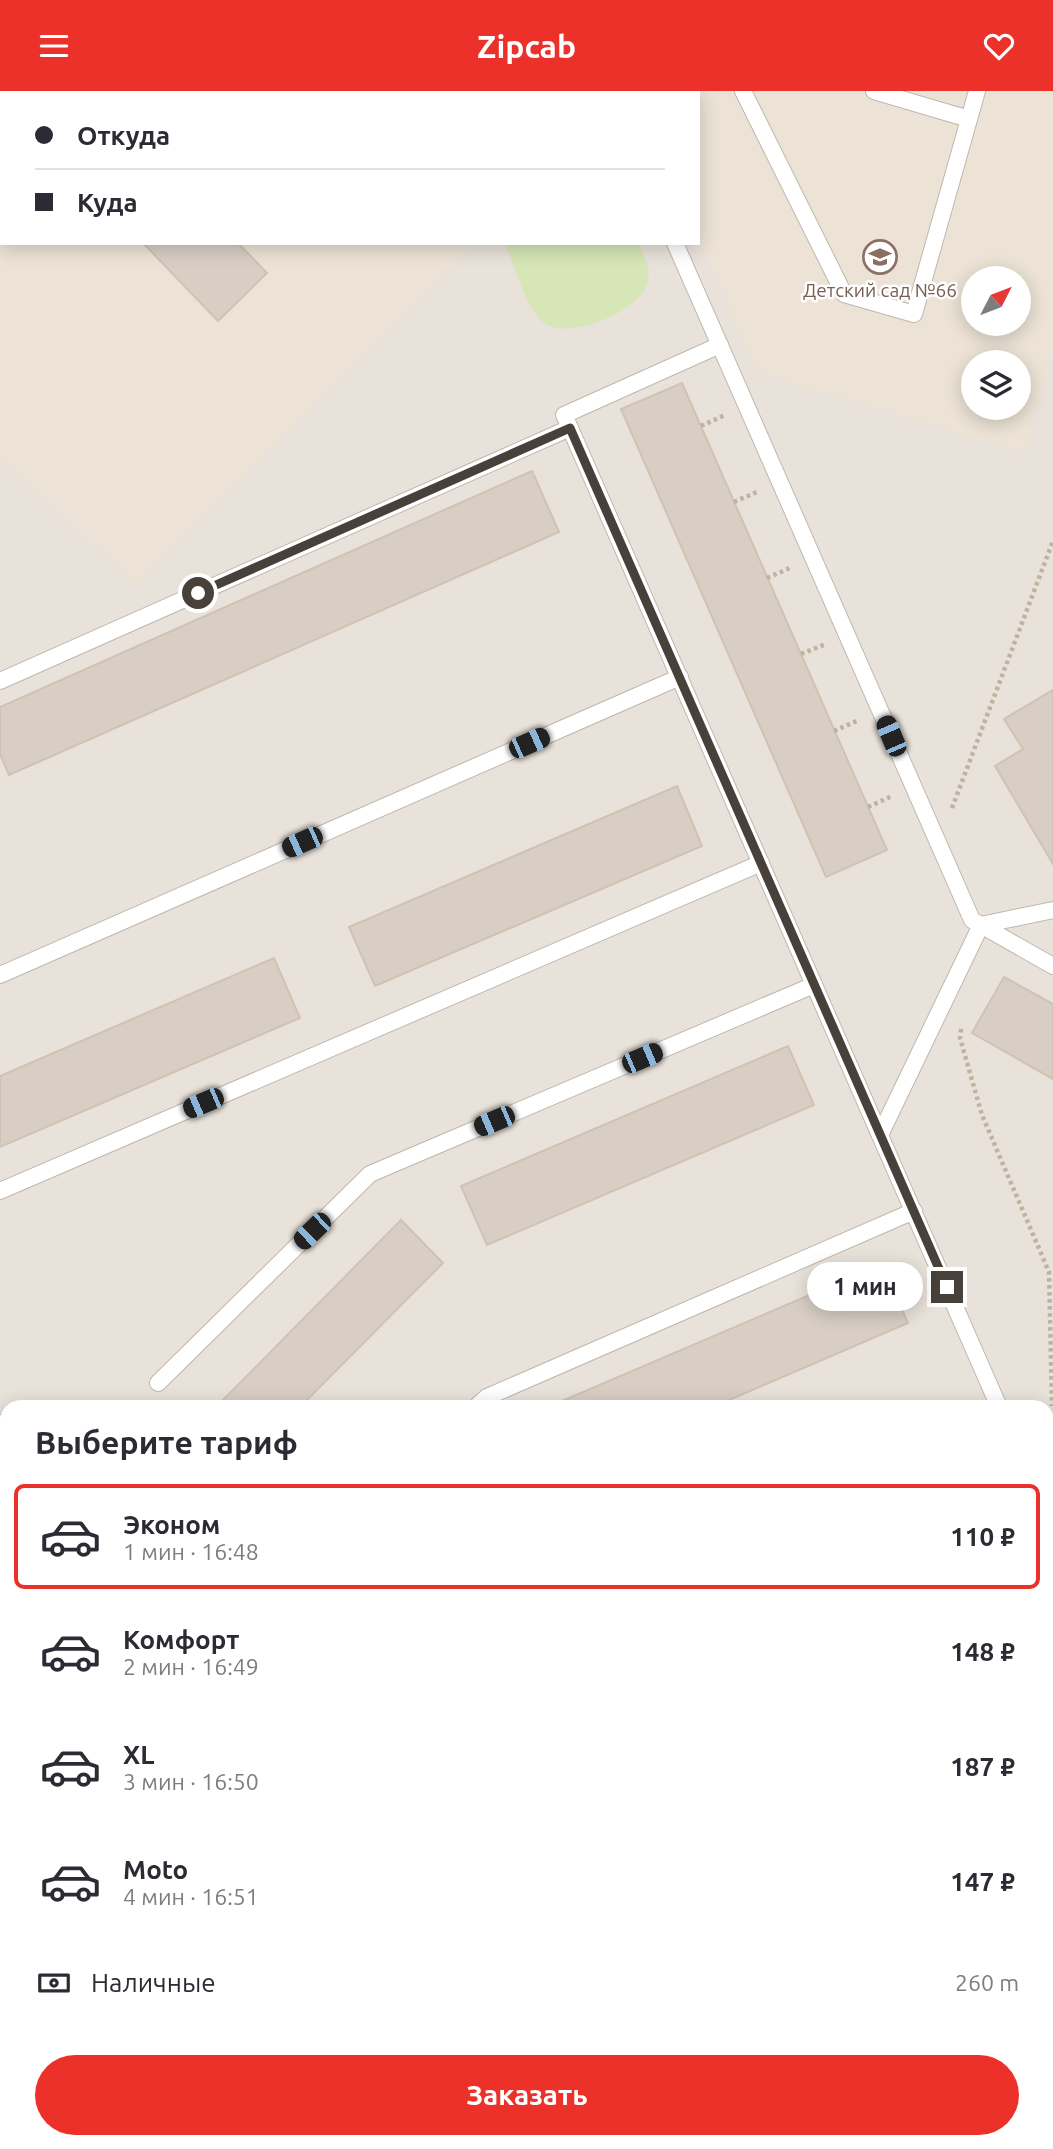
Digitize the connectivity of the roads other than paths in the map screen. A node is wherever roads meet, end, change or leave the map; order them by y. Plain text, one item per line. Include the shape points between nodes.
1 (743, 91) edge
2 (874, 91) edge
3 (977, 91) edge
4 (970, 119) junction
5 (676, 245) edge
6 (720, 345) junction
7 (570, 428) junction
8 (680, 677) junction
9 (0, 681) edge
10 (761, 863) junction
11 (1053, 910) edge
12 (981, 925) junction
13 (1053, 966) edge
14 (0, 975) edge
15 (814, 985) junction
16 (880, 1135) junction
17 (0, 1191) edge
18 (914, 1211) junction
19 (158, 1383) dead end
20 (484, 1400) edge
21 (996, 1400) edge

1 - 4 lane via 844,295 914,314
2 - 4 lane
3 - 4 lane
5 - 6 lane
6 - 7 lane via 564,415
6 - 12 lane via 971,920
7 - 8 lane
7 - 9 lane
8 - 10 lane
8 - 14 lane
10 - 15 lane
10 - 17 lane
11 - 12 lane
12 - 13 lane
12 - 16 lane
15 - 16 lane
15 - 19 lane via 370,1174
16 - 18 lane
18 - 20 lane
18 - 21 lane

